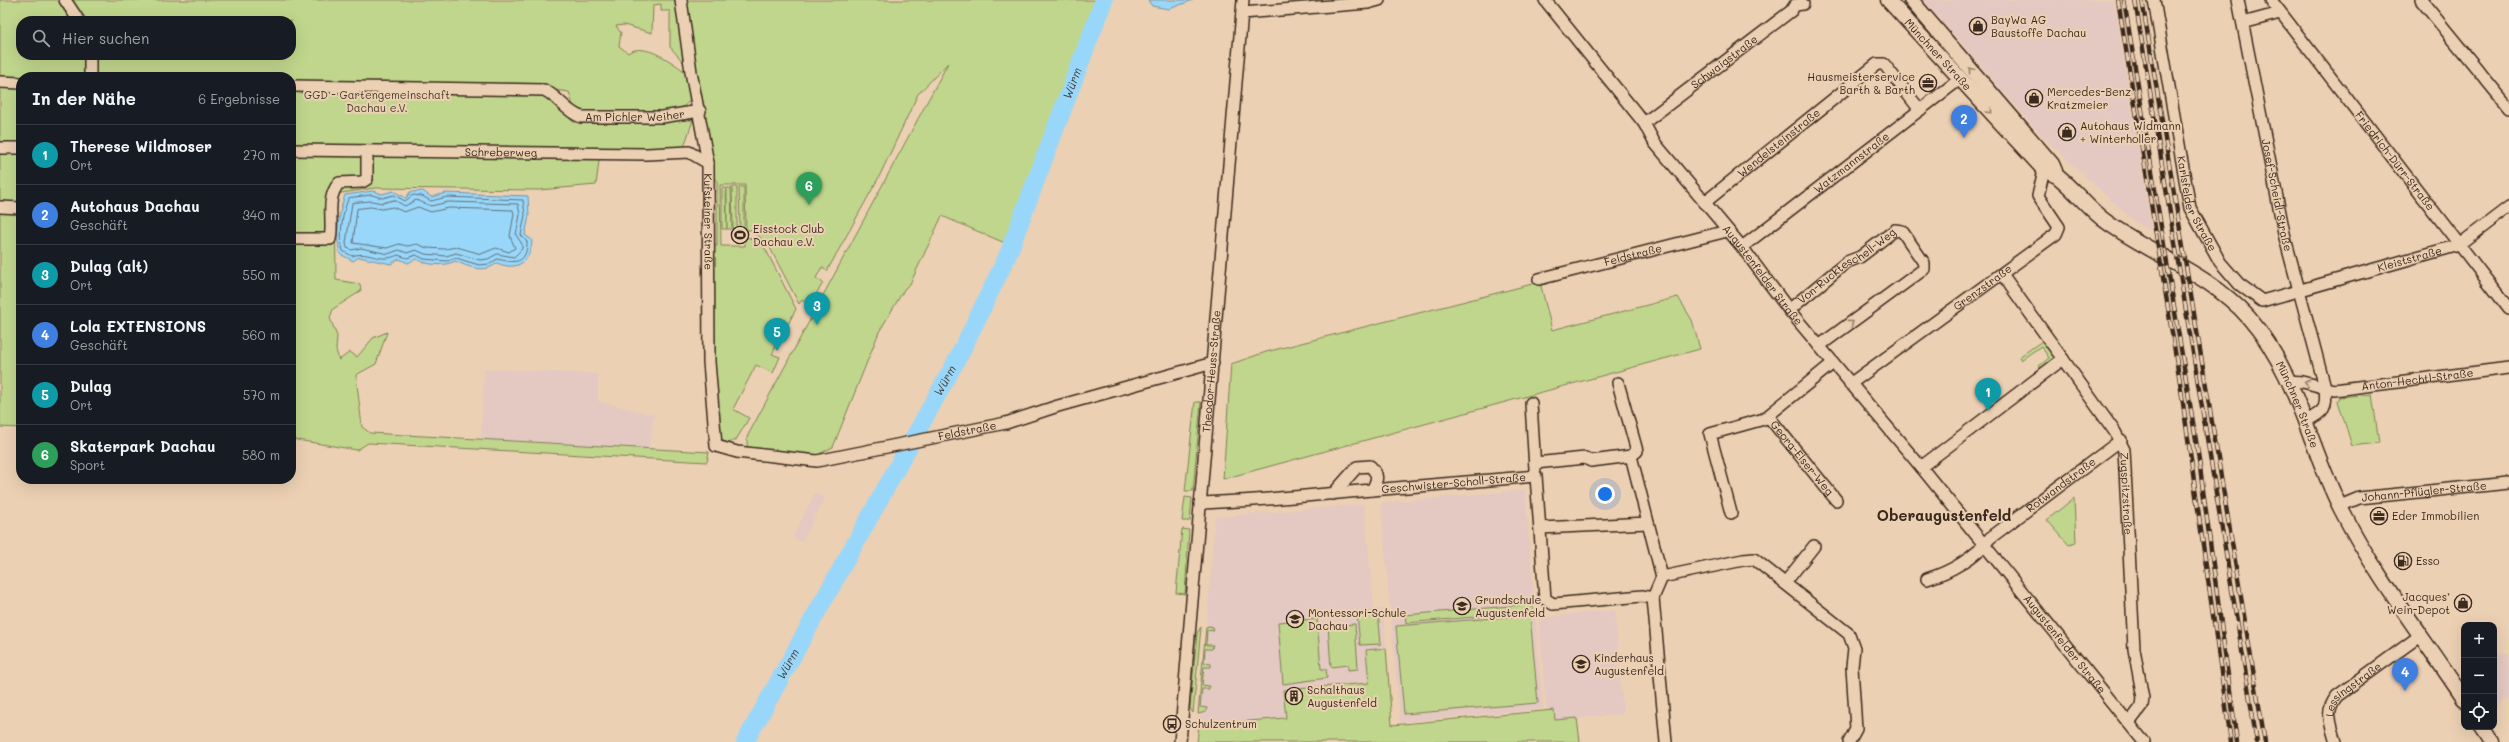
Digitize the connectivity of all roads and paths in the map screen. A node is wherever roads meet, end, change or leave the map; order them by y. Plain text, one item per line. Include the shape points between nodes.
1 (65, 0) edge
2 (681, 0) edge
3 (1243, 0) edge
4 (1379, 0) edge
5 (1545, 0) edge
6 (1888, 0) edge
7 (1911, 0) edge
8 (2154, 0) edge
9 (2238, 0) edge
10 (2270, 0) edge
11 (2421, 0) edge
12 (1804, 4) dead end
13 (1242, 13) junction
14 (2280, 13) junction
15 (76, 16) edge
16 (2243, 23) junction
17 (90, 60) edge
18 (90, 72) edge
19 (1960, 79) junction
20 (0, 82) edge
21 (16, 83) edge
22 (296, 86) edge
23 (2509, 108) edge
24 (1920, 110) junction
25 (700, 111) junction
26 (1644, 123) junction
27 (0, 148) edge
28 (16, 148) edge
29 (296, 150) edge
30 (367, 151) junction
31 (708, 163) junction
32 (2050, 173) junction
33 (1704, 203) junction
34 (2509, 207) edge
35 (0, 208) edge
36 (16, 208) edge
37 (1727, 231) junction
38 (296, 239) edge
39 (2459, 245) junction
40 (1742, 247) junction
41 (2002, 274) junction
42 (1539, 279) dead end
43 (2299, 291) junction
44 (2509, 309) edge
45 (1789, 310) junction
46 (1819, 346) junction
47 (2063, 359) junction
48 (1213, 363) junction
49 (1833, 363) junction
50 (2509, 368) edge
51 (2288, 381) junction
52 (1618, 382) dead end
53 (1850, 384) junction
54 (2325, 387) junction
55 (1531, 403) dead end
56 (1768, 416) junction
57 (2306, 421) junction
58 (2121, 440) junction
59 (716, 446) joint
60 (1632, 456) junction
61 (1535, 463) junction
62 (1921, 467) junction
63 (1536, 476) junction
64 (2509, 482) edge
65 (1372, 490) junction
66 (1333, 494) junction
67 (1836, 500) dead end
68 (1200, 503) junction
69 (2340, 506) junction
70 (1731, 513) dead end
71 (1648, 523) junction
72 (1540, 528) junction
73 (1814, 546) dead end
74 (1984, 546) junction
75 (1662, 578) junction
76 (1927, 579) dead end
77 (1785, 583) junction
78 (1653, 598) junction
79 (2421, 635) junction
80 (2461, 695) edge
81 (2129, 723) junction
82 (2484, 730) edge
83 (1180, 742) edge
84 (1666, 742) edge
85 (1849, 742) edge
86 (2144, 742) edge
87 (2336, 742) edge
88 (2492, 742) edge

1 - 15 street
2 - 25 street, Kufsteiner Straße via 691,72
3 - 13 street, Theodor-Heuss-Straße
4 - 13 street via 1368,4
5 - 26 street, Augustenfelder Straße
6 - 19 main road, Münchner Straße
32 -> 7 main road, Münchner Straße via 2052,164
8 - 43 street, Karlsfelder Straße via 2190,208 2220,262 2239,284 2262,301
9 - 16 street, Josef-Scheidl-Straße
10 - 14 street, Friedrich-Dürr-Straße
11 - 23 street
12 - 26 street, Schwaigstraße via 1795,5
13 - 48 street, Theodor-Heuss-Straße
14 - 16 street
14 - 39 street, Friedrich-Dürr-Straße
16 - 43 street, Josef-Scheidl-Straße via 2282,223
17 - 18 street
19 - 24 street, Watzmannstraße
19 -> 32 main road, Münchner Straße
20 - 21 street
22 - 25 street, Am Pichler Weiher via 544,90 556,95 571,113 581,117 662,117
24 - 33 street, Wendelsteinstraße via 1884,64 1877,64
24 - 40 street, Watzmannstraße
25 - 31 street, Kufsteiner Straße
26 - 33 street, Augustenfelder Straße via 1654,142
27 - 28 street
29 - 30 street, Schreberweg
30 - 31 street, Schreberweg via 647,154 689,152
30 - 38 street via 367,179 362,182 339,183 334,188 331,197 330,239
31 - 59 street, Kufsteiner Straße via 709,362
32 - 41 street, Grenzstraße via 2038,196 2056,222 2058,231
32 - 51 main road, Münchner Straße via 2106,222 2199,275 2223,293 2257,328
33 - 37 street, Augustenfelder Straße
34 - 39 street, Kleiststraße
35 - 36 street
37 - 40 street, Augustenfelder Straße
37 - 42 street, Feldstraße
39 - 43 street, Kleiststraße
39 - 44 street, Friedrich-Dürr-Straße
40 - 45 street, Augustenfelder Straße
41 - 47 street, Zugspitzstraße
41 - 53 street, Grenzstraße
43 - 54 street, Josef-Scheidl-Straße
45 - 46 street, Augustenfelder Straße
46 -> 45 street, Von-Ruckteschell-Weg via 1924,269 1924,263 1902,231 1895,230 1860,257 1847,262
46 - 49 street, Augustenfelder Straße
47 - 58 street, Zugspitzstraße
47 - 62 street
48 - 59 street, Feldstraße via 1006,423 817,461 737,452
48 - 68 street, Theodor-Heuss-Straße
49 - 53 street, Augustenfelder Straße
49 - 56 street
50 - 54 street, Anton-Hechtl-Straße via 2334,390
54 -> 51 street
51 - 57 main road, Münchner Straße
52 - 60 street via 1636,451
53 - 62 street, Augustenfelder Straße
54 - 57 street, Josef-Scheidl-Straße via 2326,405 2323,411
55 - 61 street, Geschwister-Scholl-Straße
56 - 67 street, Georg-Elser-Weg
56 - 70 street via 1710,434
57 - 69 main road, Münchner Straße
58 - 74 street, Rotwandstraße via 1990,538
58 - 81 street, Zugspitzstraße via 2124,450 2134,650 2143,698 2137,715
60 - 61 street via 1591,461 1585,458
60 - 71 street
61 - 63 street, Geschwister-Scholl-Straße
62 - 74 street, Augustenfelder Straße
63 - 65 street, Geschwister-Scholl-Straße
63 - 72 street, Geschwister-Scholl-Straße
64 - 69 street, Johann-Pflügler-Straße via 2359,498
65 - 66 street, Geschwister-Scholl-Straße
65 - 66 street, Geschwister-Scholl-Straße via 1377,475 1370,466 1363,465 1350,472
66 - 68 street, Geschwister-Scholl-Straße
68 - 83 street, Theodor-Heuss-Straße
69 - 79 main road, Münchner Straße via 2365,552
71 - 72 street
71 - 75 street
72 - 78 street, Geschwister-Scholl-Straße via 1545,599 1548,602 1553,604 1642,596
73 - 77 street
74 - 76 street via 1947,573
74 - 81 street, Augustenfelder Straße
75 - 77 street via 1754,559
75 - 78 street
77 - 85 street via 1850,634 1854,648 1852,667 1856,729
78 - 84 street
79 - 80 main road, Münchner Straße
79 - 87 street, Lessingstraße via 2332,702 2329,712
81 - 86 street, Augustenfelder Straße
82 - 88 main road

